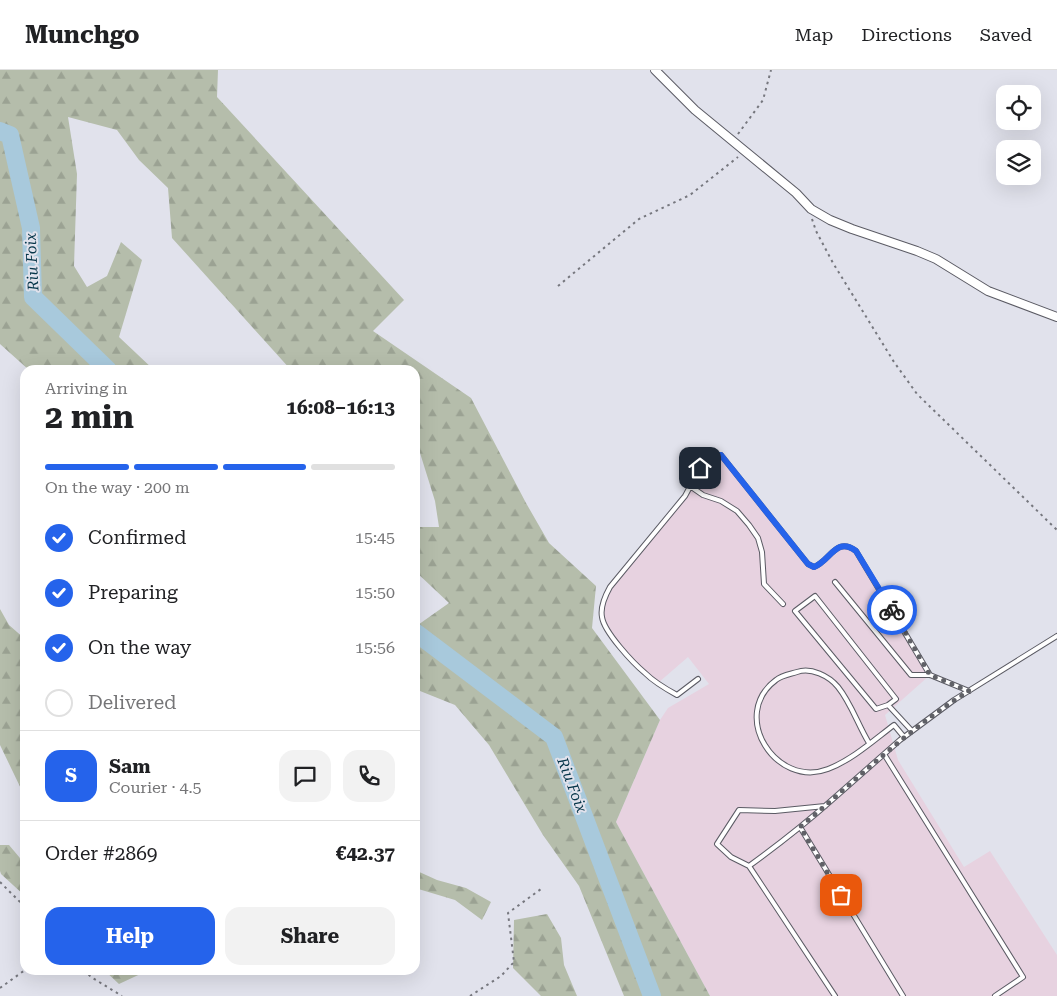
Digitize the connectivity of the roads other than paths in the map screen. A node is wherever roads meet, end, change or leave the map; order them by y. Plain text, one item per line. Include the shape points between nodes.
1 (655, 70) edge
2 (1057, 317) edge
3 (690, 486) junction
4 (835, 582) dead end
5 (783, 604) dead end
6 (1057, 636) edge
7 (930, 675) junction
8 (698, 679) dead end
9 (969, 691) junction
10 (888, 705) junction
11 (912, 731) junction
12 (904, 737) junction
13 (869, 743) junction
14 (884, 754) junction
15 (825, 806) junction
16 (800, 827) junction
17 (749, 866) junction
18 (835, 996) edge
19 (903, 996) edge
20 (995, 996) edge

1 - 2 street via 695,110 811,209 852,229 936,259 988,291
3 - 5 lane via 737,511 749,524 762,552 764,584
3 - 7 lane via 708,458 721,455 808,564 814,567 821,564 841,546 849,546 856,551
3 - 8 lane via 610,587 603,600 601,616 617,644 663,687 677,695
4 - 7 lane via 911,675
6 - 9 lane
7 - 9 lane
9 - 11 lane
10 - 10 lane via 896,699 815,596 795,611 876,709
10 - 11 lane
11 - 12 lane
12 - 13 lane via 894,725
12 - 14 lane
13 - 13 lane via 829,769 814,773 792,770 777,760 762,742 756,725 758,707 766,690 778,678 801,671 820,673 838,686
14 - 15 lane
14 - 20 lane via 1023,978
15 - 16 lane
15 - 17 lane via 775,811 739,810 717,844 731,857
16 - 17 lane
16 - 19 lane
17 - 18 lane

